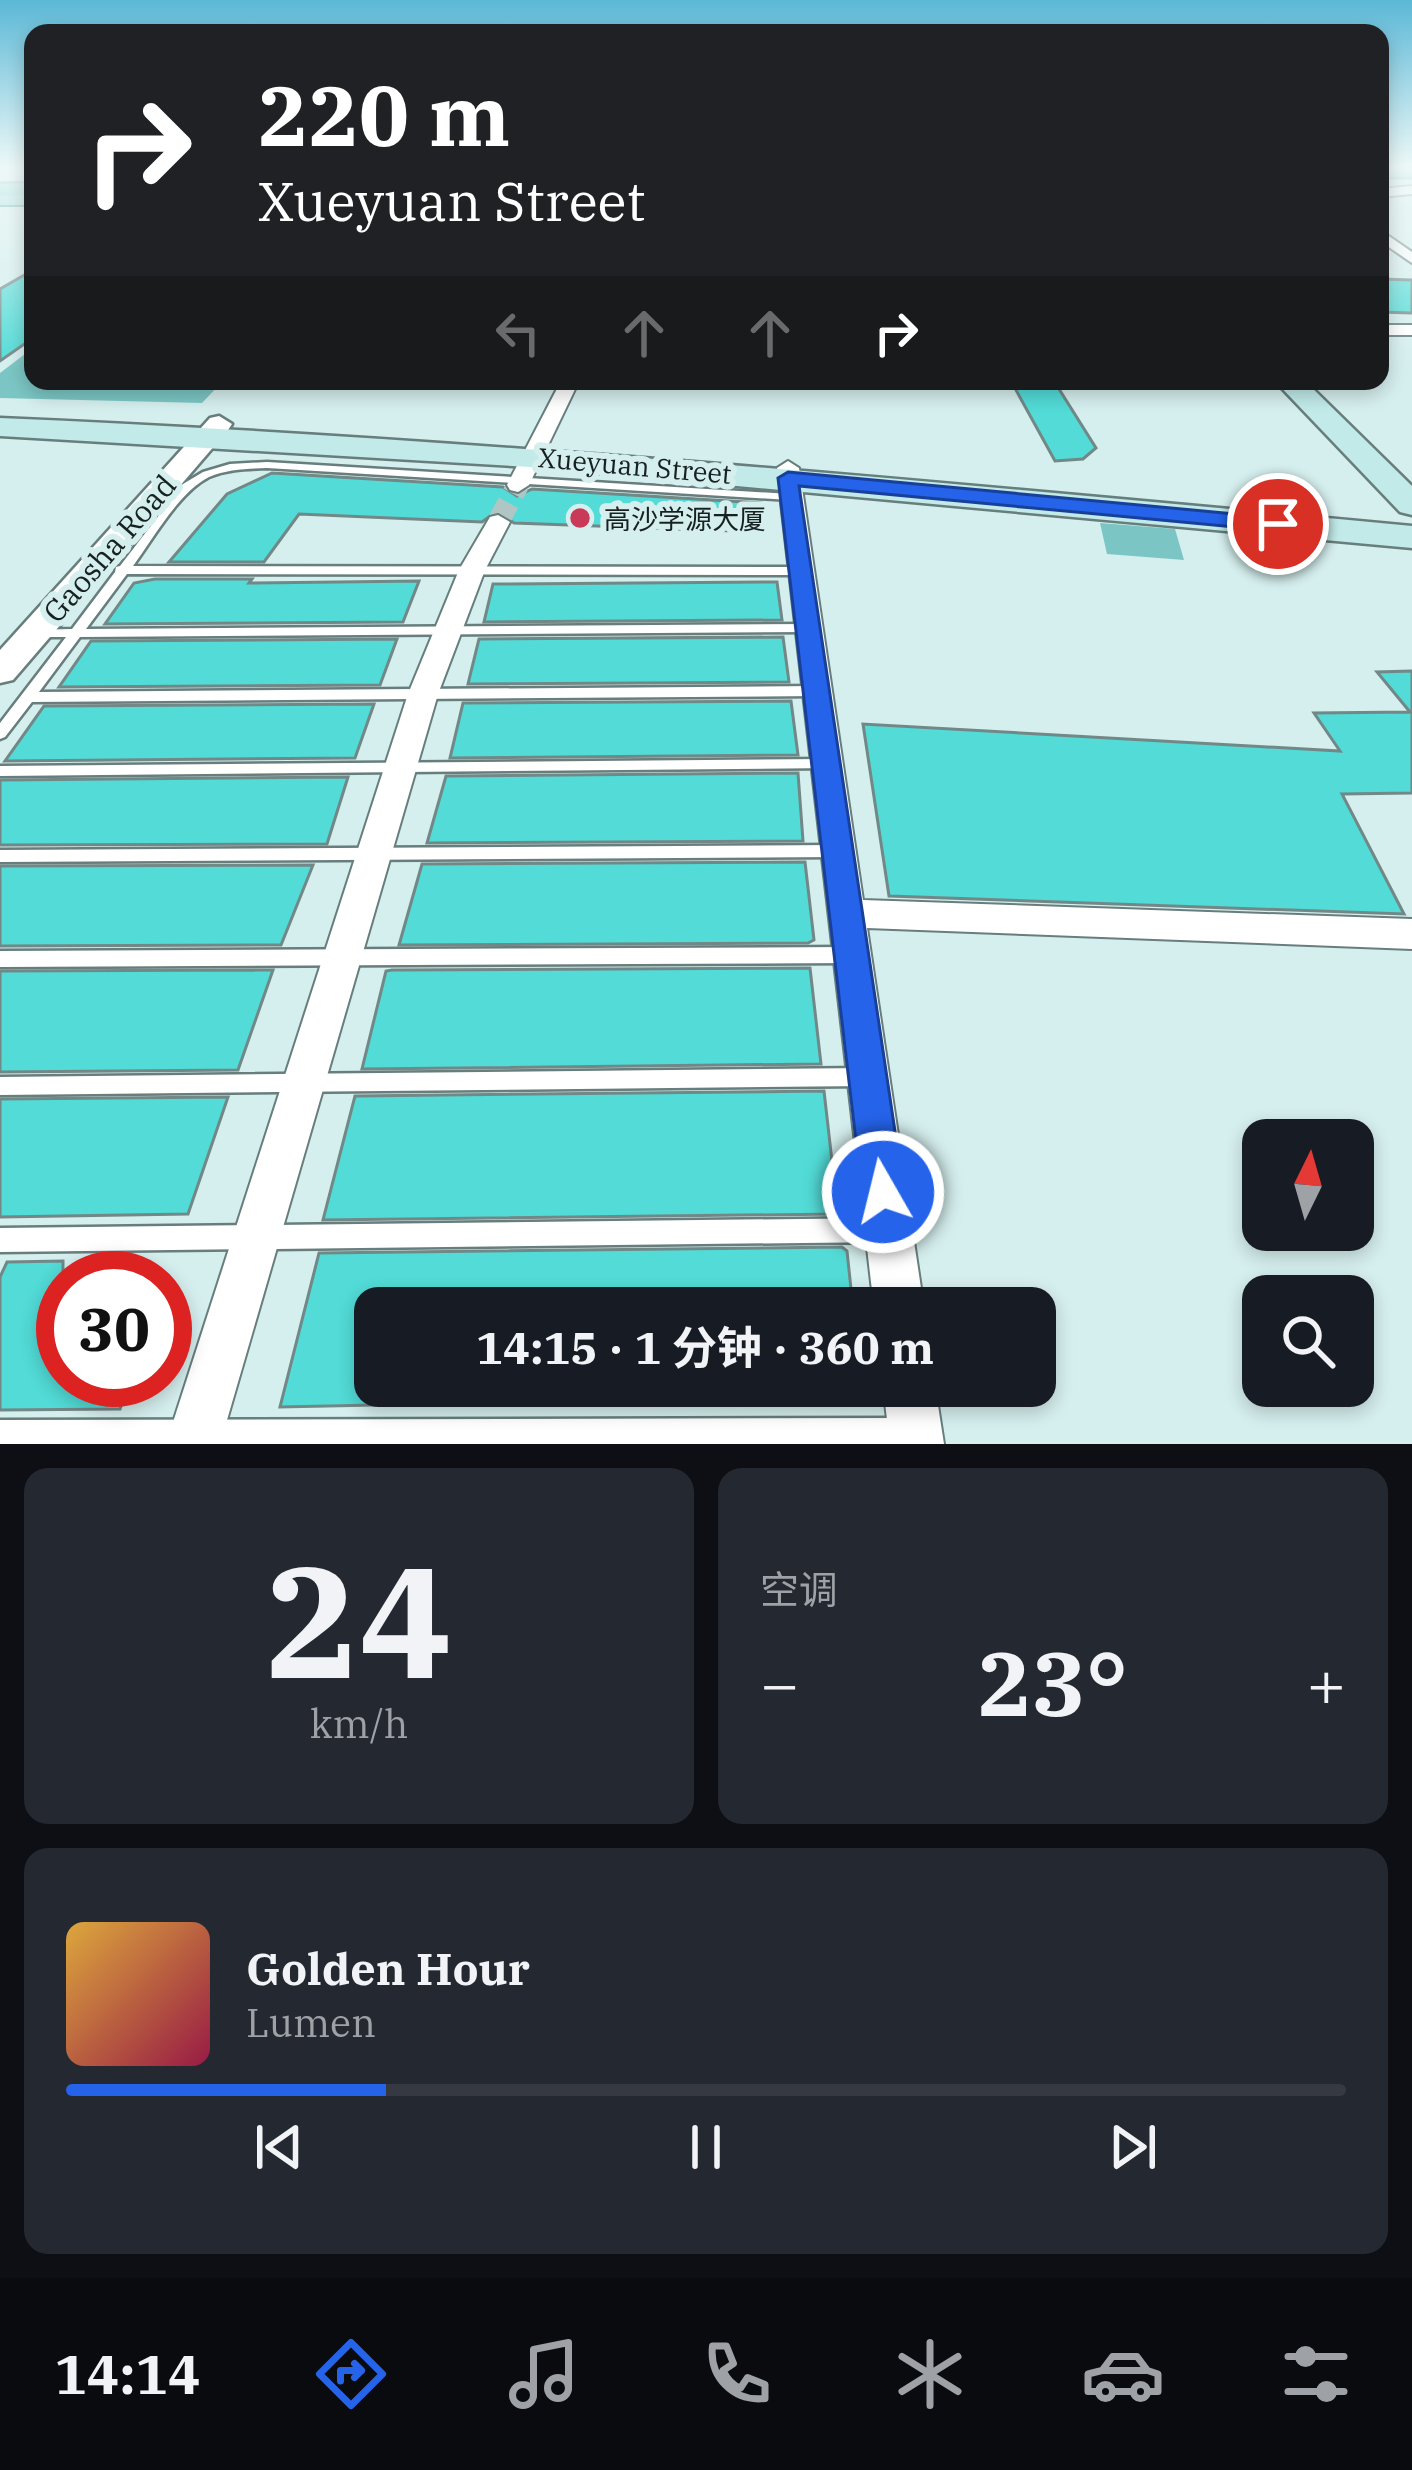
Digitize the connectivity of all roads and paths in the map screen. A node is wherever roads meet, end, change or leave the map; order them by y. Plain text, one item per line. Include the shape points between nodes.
1 (566, 390) edge
2 (1298, 390) edge
3 (0, 415) edge
4 (0, 428) edge
5 (214, 429) junction
6 (528, 467) junction
7 (789, 481) junction
8 (1412, 505) edge
9 (498, 522) tunnel mouth
10 (1412, 523) edge
11 (1412, 536) edge
12 (119, 570) junction
13 (472, 570) junction
14 (800, 572) junction
15 (808, 628) junction
16 (74, 632) junction
17 (446, 632) junction
18 (34, 633) junction
19 (0, 672) edge
20 (816, 691) junction
21 (423, 694) junction
22 (28, 697) junction
23 (0, 734) edge
24 (826, 764) junction
25 (400, 768) junction
26 (0, 771) edge
27 (838, 851) junction
28 (374, 852) junction
29 (0, 856) edge
30 (846, 913) junction
31 (1412, 934) edge
32 (851, 955) junction
33 (343, 957) junction
34 (0, 959) edge
35 (868, 1077) junction
36 (304, 1083) junction
37 (0, 1086) edge
38 (888, 1230) junction
39 (256, 1236) junction
40 (0, 1240) edge
41 (895, 1287) edge
42 (914, 1420) edge
43 (0, 1433) edge
44 (195, 1438) edge

1 - 6 street
2 - 8 main road
3 - 5 main road, Xueyuan Street
4 - 5 main road, Xueyuan Street
5 - 6 main road, Xueyuan Street
5 - 18 street, Gaosha Road
6 - 7 main road, Xueyuan Street
6 - 12 lane via 234,466 187,486
7 - 10 main road, Xueyuan Street
7 - 11 main road, Xueyuan Street
7 - 14 street
9 - 13 street
12 - 13 lane
12 - 16 lane
13 - 14 lane
13 - 17 street
14 - 15 street
15 - 17 lane
15 - 20 street
16 - 17 lane
16 - 18 lane
16 - 22 lane
17 - 21 street
18 - 19 street, Gaosha Road
20 - 21 lane
20 - 24 street
21 - 22 lane
21 - 25 street
22 - 23 lane
24 - 25 lane
24 - 27 street
25 - 26 lane
25 - 28 street
27 - 28 lane
27 - 30 street
28 - 29 lane
28 - 33 street
30 - 31 street
30 - 32 street
32 - 33 lane
32 - 35 street
33 - 34 lane
33 - 36 street
35 - 36 lane
35 - 38 street
36 - 37 lane
36 - 39 street
38 - 39 lane
38 - 41 street
39 - 40 lane
39 - 44 street
42 - 44 lane
43 - 44 lane

